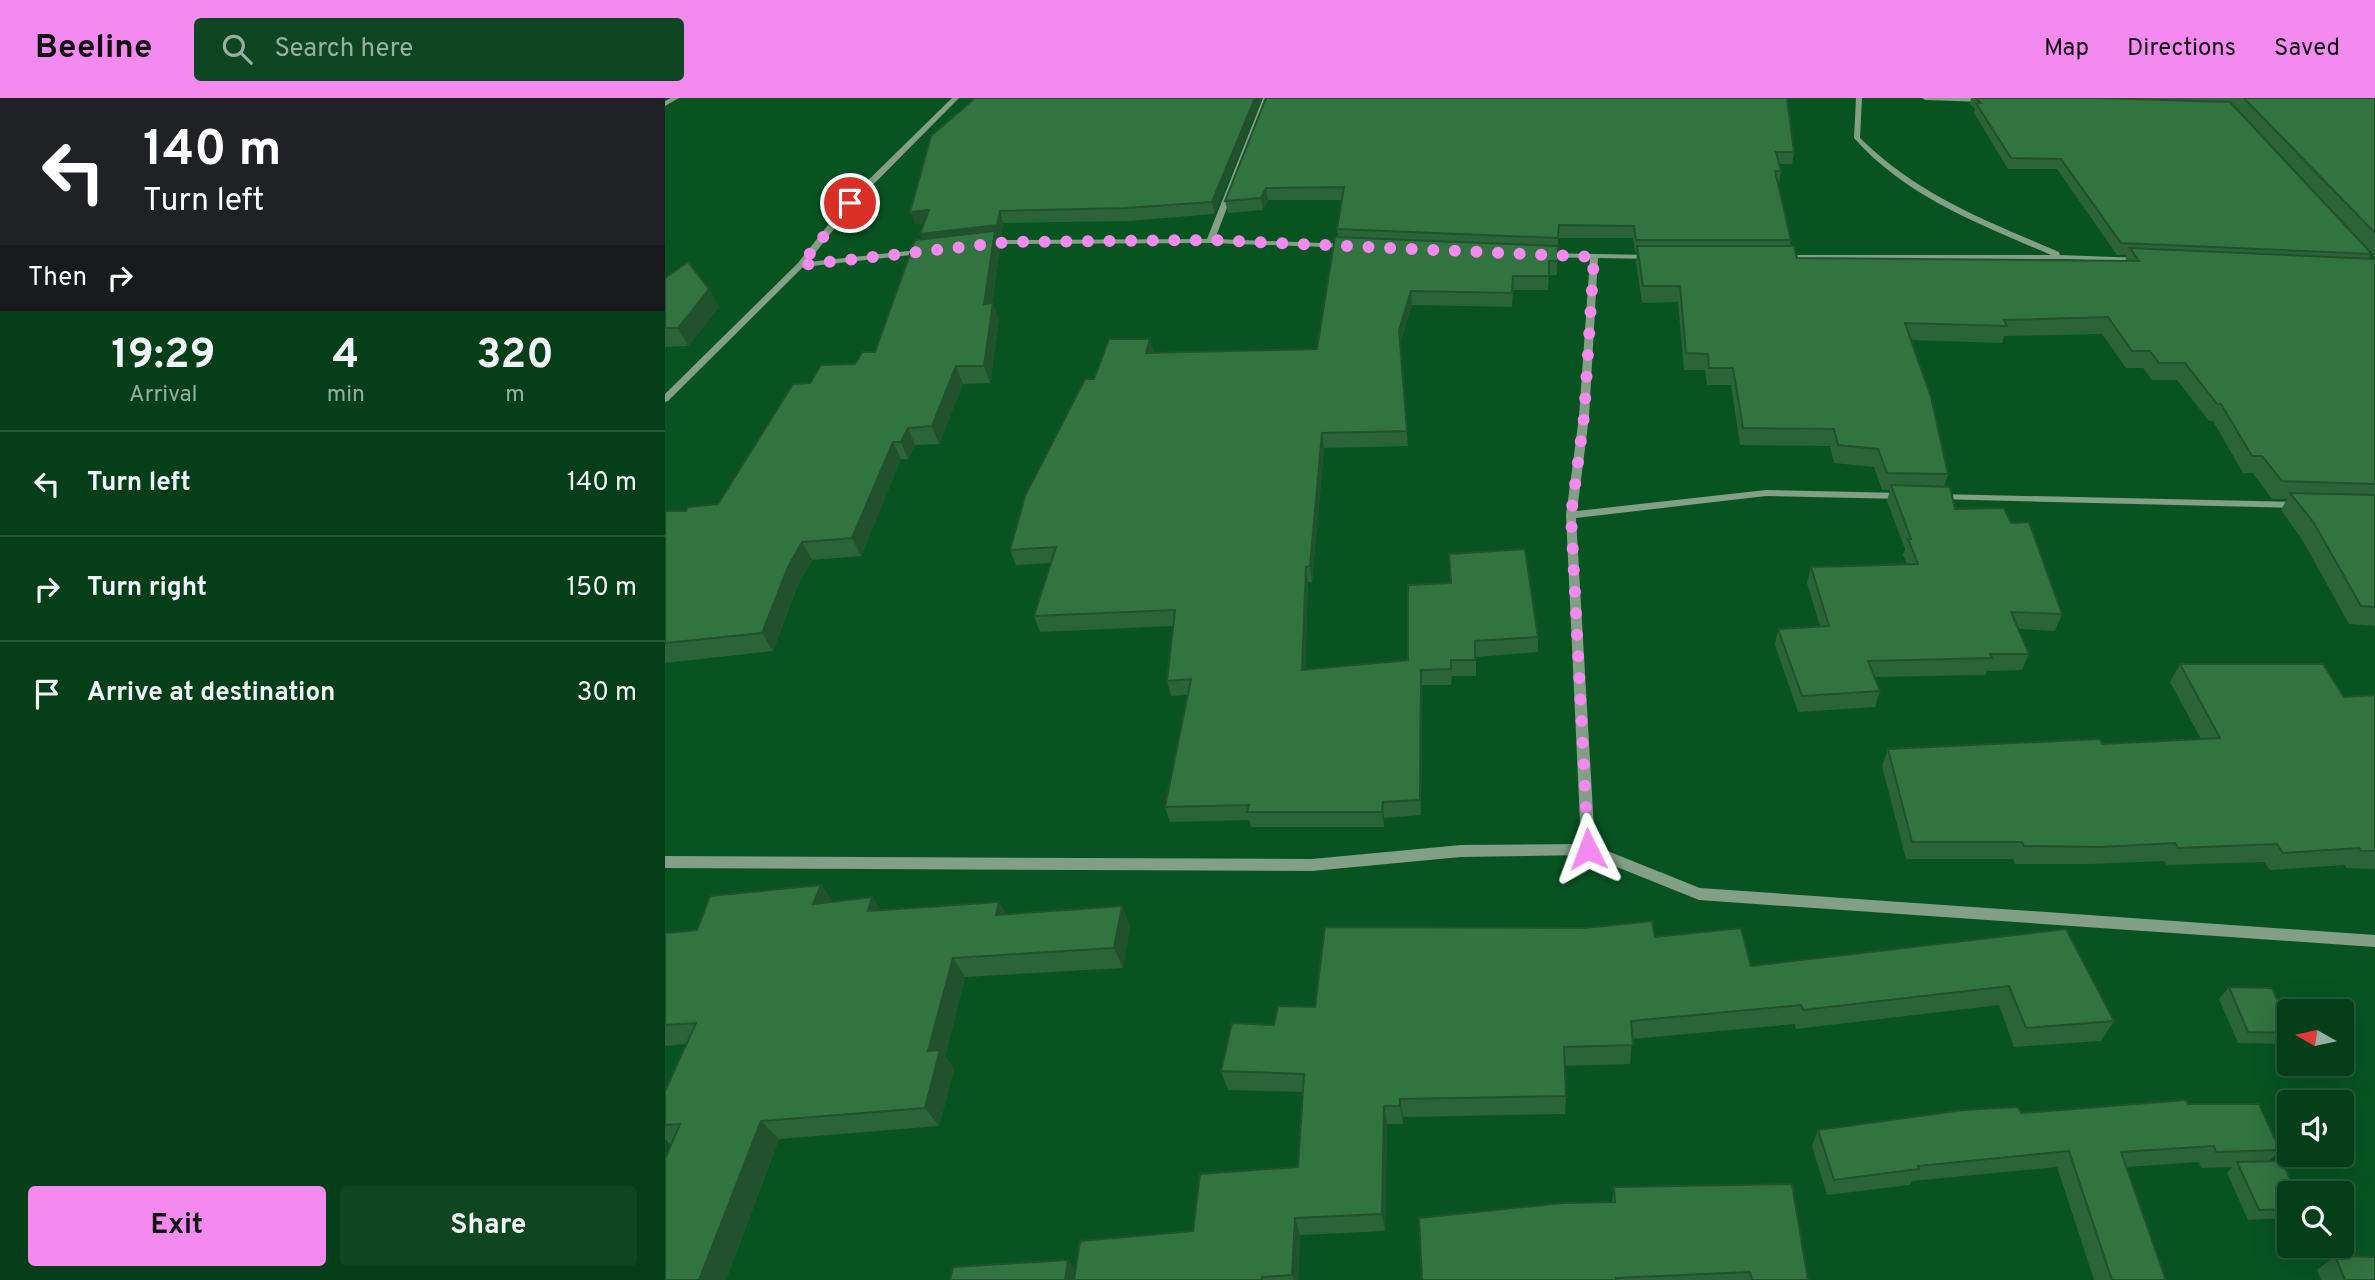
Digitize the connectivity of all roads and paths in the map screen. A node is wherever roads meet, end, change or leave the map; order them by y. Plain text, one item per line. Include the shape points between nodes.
1 (676, 98) edge
2 (956, 98) edge
3 (1266, 98) edge
4 (1859, 98) edge
5 (1926, 98) edge
6 (1994, 100) edge
7 (665, 104) edge
8 (1210, 240) junction
9 (967, 247) edge
10 (1361, 247) edge
11 (939, 250) edge
12 (1525, 254) edge
13 (1594, 257) junction
14 (1663, 257) edge
15 (1773, 257) edge
16 (2062, 257) junction
17 (2144, 260) edge
18 (801, 265) junction
19 (665, 399) edge
20 (1918, 496) edge
21 (1932, 496) edge
22 (2306, 505) edge
23 (1571, 515) junction
24 (1588, 849) junction
25 (665, 862) edge
26 (2375, 941) edge

1 - 7 street
2 - 18 street via 850,203
3 - 8 street
4 - 16 street via 1857,138 1879,163 1925,196
5 - 6 street
8 - 9 street via 1008,242
8 - 10 street
11 - 18 street
12 - 13 street
13 - 14 street
13 - 23 street via 1584,417
15 - 16 street
16 - 17 street
18 - 19 street
20 - 23 street via 1766,493
21 - 22 street
23 - 24 street
24 - 25 street via 1461,851 1313,865
24 - 26 street via 1699,894

